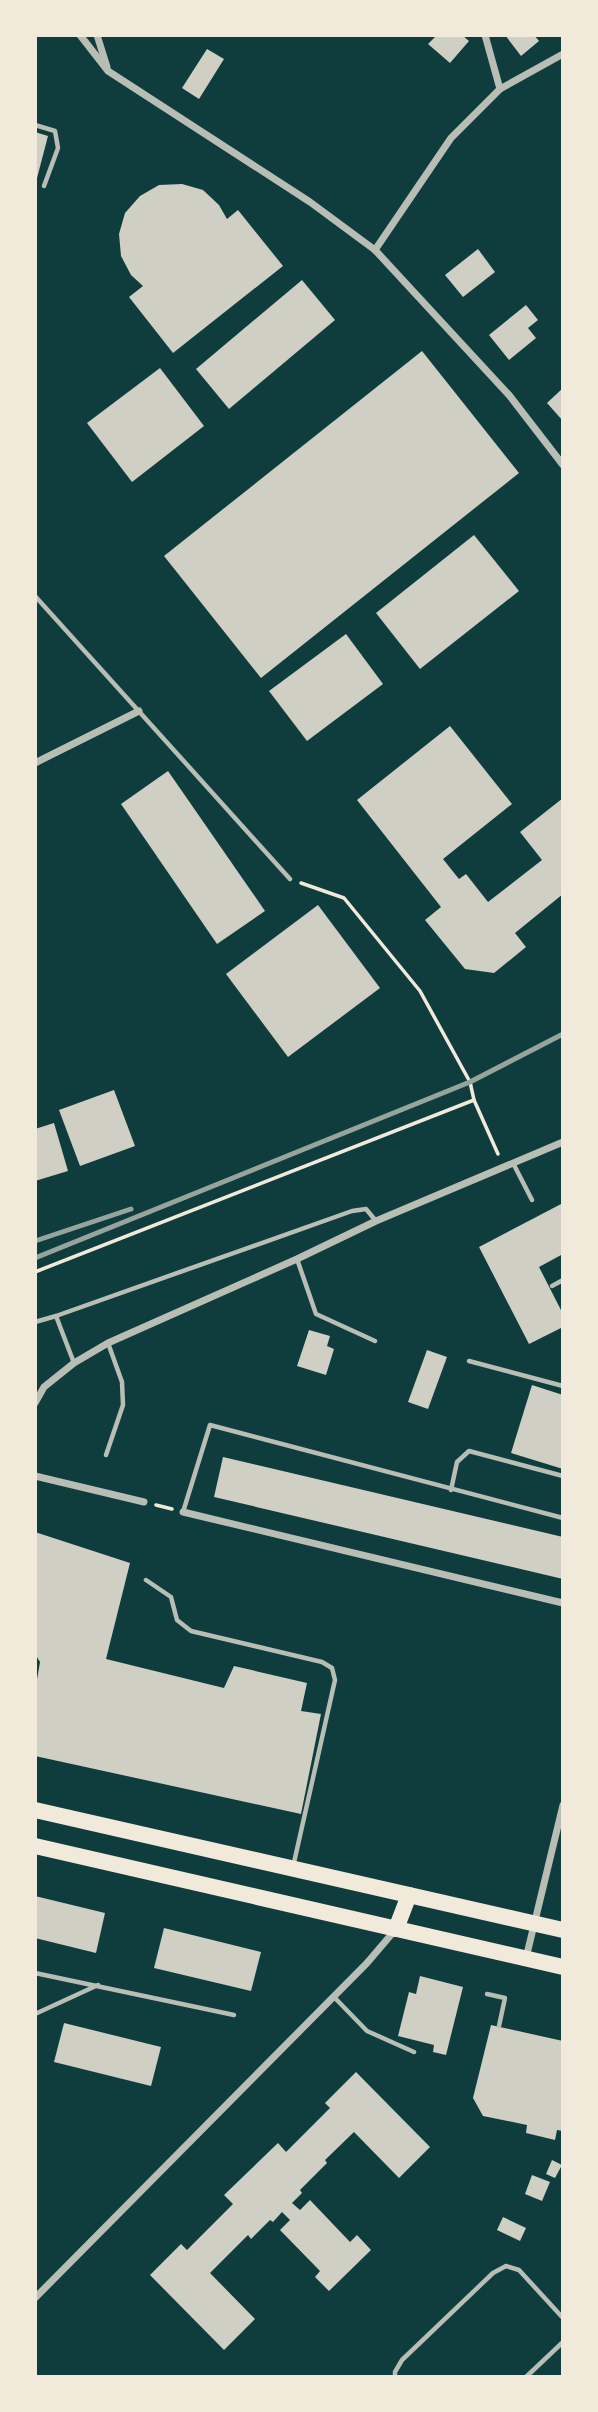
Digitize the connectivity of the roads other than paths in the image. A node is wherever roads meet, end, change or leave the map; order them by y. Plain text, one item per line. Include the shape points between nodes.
1 (80, 35) edge
2 (97, 35) edge
3 (485, 35) edge
4 (563, 54) edge
5 (108, 71) junction
6 (500, 89) junction
7 (35, 125) edge
8 (44, 186) dead end
9 (374, 250) junction
10 (563, 465) edge
11 (35, 596) edge
12 (139, 711) junction
13 (35, 764) edge
14 (290, 879) road end
15 (563, 1142) edge
16 (513, 1164) junction
17 (531, 1200) dead end
18 (376, 1221) junction
19 (296, 1259) junction
20 (563, 1280) edge
21 (552, 1286) dead end
22 (57, 1316) junction
23 (35, 1322) edge
24 (375, 1341) dead end
25 (108, 1343) junction
26 (469, 1361) dead end
27 (74, 1363) junction
28 (35, 1384) edge
29 (563, 1386) edge
30 (44, 1387) junction
31 (35, 1403) edge
32 (107, 1455) dead end
33 (35, 1476) edge
34 (563, 1476) edge
35 (451, 1490) junction
36 (144, 1503) road end
37 (183, 1512) joint
38 (563, 1517) edge
39 (146, 1580) dead end
40 (563, 1603) edge
41 (563, 1805) edge
42 (35, 1810) edge
43 (35, 1846) edge
44 (293, 1867) junction
45 (409, 1895) junction
46 (534, 1923) junction
47 (396, 1929) junction
48 (563, 1930) edge
49 (525, 1958) junction
50 (563, 1967) edge
51 (35, 1973) edge
52 (98, 1985) junction
53 (486, 1994) dead end
54 (334, 1996) junction
55 (35, 2014) edge
56 (234, 2015) dead end
57 (499, 2026) dead end
58 (414, 2052) dead end
59 (35, 2298) edge
60 (563, 2318) edge
61 (563, 2342) edge
62 (395, 2377) edge
63 (526, 2377) edge

1 - 5 street
2 - 5 street
3 - 6 street
4 - 6 street
5 - 9 street via 310,202
6 - 9 street via 451,138
7 - 8 lane via 55,131 58,148
9 - 10 street via 509,395
11 - 12 lane
12 - 13 street
12 - 14 lane
15 - 16 street
16 - 17 lane
16 - 18 street
18 - 19 street
18 - 22 lane via 366,1209 352,1210
19 - 24 lane via 316,1314
19 - 25 street
20 - 21 lane
22 - 23 lane
22 - 27 lane
25 - 27 street
25 - 32 lane via 122,1382 123,1405
26 - 29 lane
27 - 30 street
28 - 30 lane
30 - 31 street
33 - 36 street
34 - 35 lane via 469,1451 457,1462
35 - 37 lane via 210,1425
35 - 38 lane
37 - 40 street
39 - 44 lane via 171,1597 177,1620 191,1631 322,1661 332,1668 335,1680
41 - 46 street
42 - 44 highway
43 - 47 highway
44 - 45 highway
45 - 46 highway
45 - 47 highway
46 - 48 highway
46 - 49 street
47 - 49 highway
47 - 54 street
49 - 50 highway
51 - 52 lane
52 - 55 lane
52 - 56 lane
53 - 57 lane via 505,1998
54 - 58 lane via 367,2031
54 - 59 street
60 - 62 lane via 519,2270 506,2266 493,2273 402,2360
61 - 63 lane

